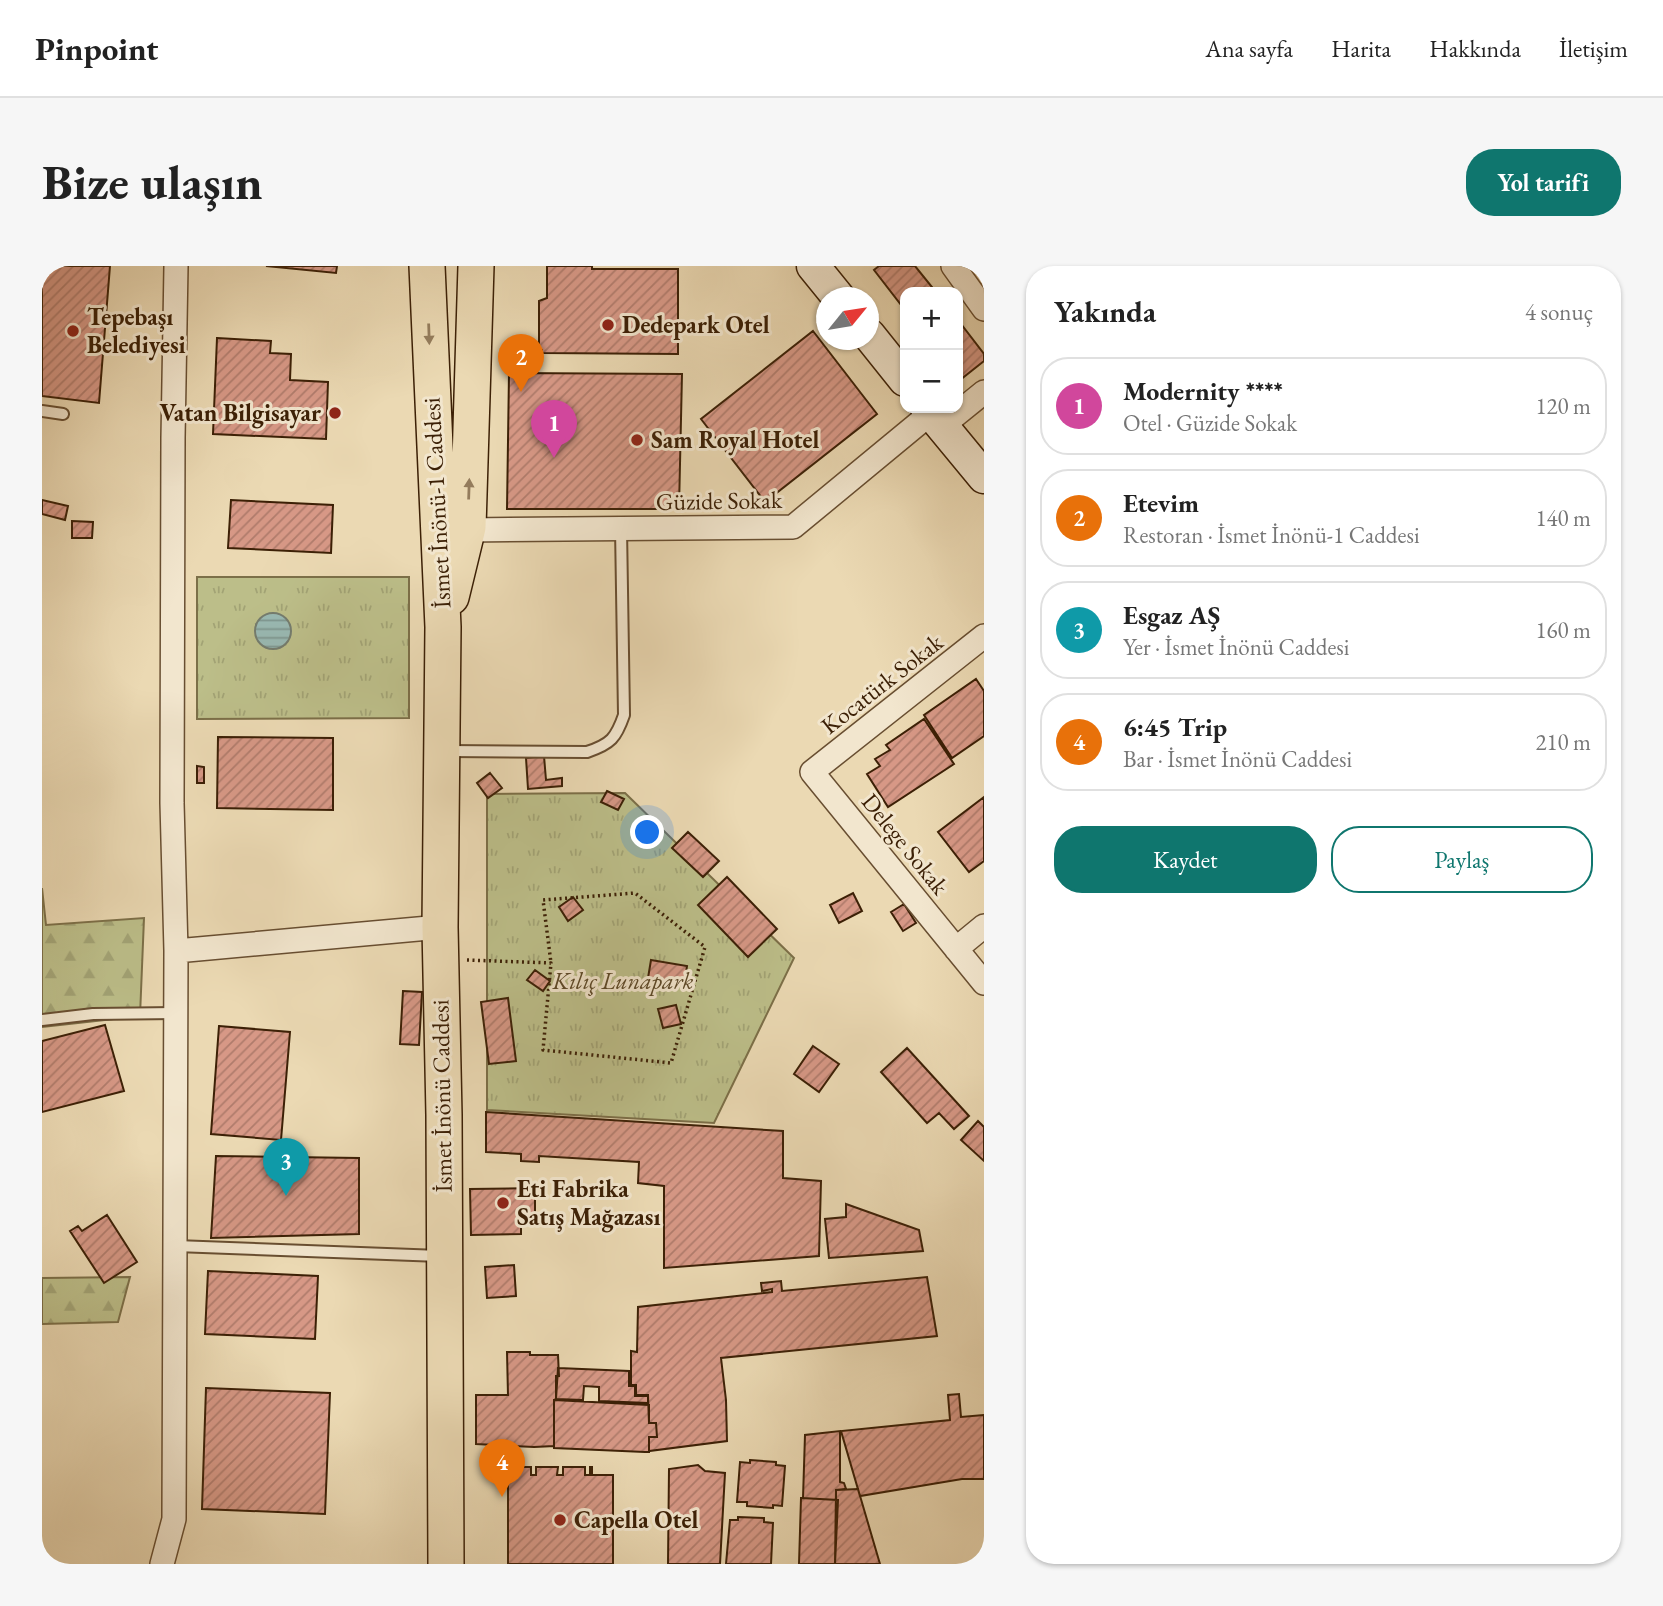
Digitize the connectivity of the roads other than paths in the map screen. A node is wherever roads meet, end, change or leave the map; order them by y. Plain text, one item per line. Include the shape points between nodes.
1 (176, 266) edge
2 (426, 266) edge
3 (476, 266) edge
4 (813, 266) edge
5 (953, 266) edge
6 (830, 287) edge
7 (980, 296) edge
8 (879, 348) edge
9 (900, 374) edge
10 (984, 392) edge
11 (42, 411) edge
12 (63, 414) dead end
13 (933, 415) edge
14 (984, 477) edge
15 (621, 528) junction
16 (467, 530) junction
17 (443, 627) junction
18 (984, 636) edge
19 (442, 751) junction
20 (811, 772) joint
21 (984, 926) edge
22 (440, 943) junction
23 (956, 949) junction
24 (176, 951) junction
25 (984, 983) edge
26 (176, 1013) junction
27 (42, 1020) edge
28 (176, 1246) junction
29 (443, 1256) junction
30 (162, 1564) edge
31 (446, 1564) edge

1 - 24 street via 172,789
2 -> 17 main road, İsmet İnönü-1 Caddesi
16 -> 3 main road, İsmet İnönü-1 Caddesi
4 - 6 main road
5 - 7 street
8 - 9 main road
10 - 13 street, Güzide Sokak
11 - 12 lane
13 - 14 main road
13 - 15 street, Güzide Sokak via 793,527
15 - 16 street, Güzide Sokak
15 - 19 lane via 624,715 618,732 606,746 587,752
16 - 17 main road, İsmet İnönü-1 Caddesi
17 - 19 main road, İsmet İnönü Caddesi
18 - 20 street, Kocatürk Sokak
19 - 22 main road, İsmet İnönü Caddesi
20 - 23 street, Delege Sokak
21 - 23 street
22 - 24 street
22 - 29 main road, İsmet İnönü Caddesi
23 - 25 street, Delege Sokak
24 - 26 street
26 - 27 lane
26 - 28 street
28 - 29 lane
28 - 30 street via 174,1519
29 - 31 main road, İsmet İnönü Caddesi

